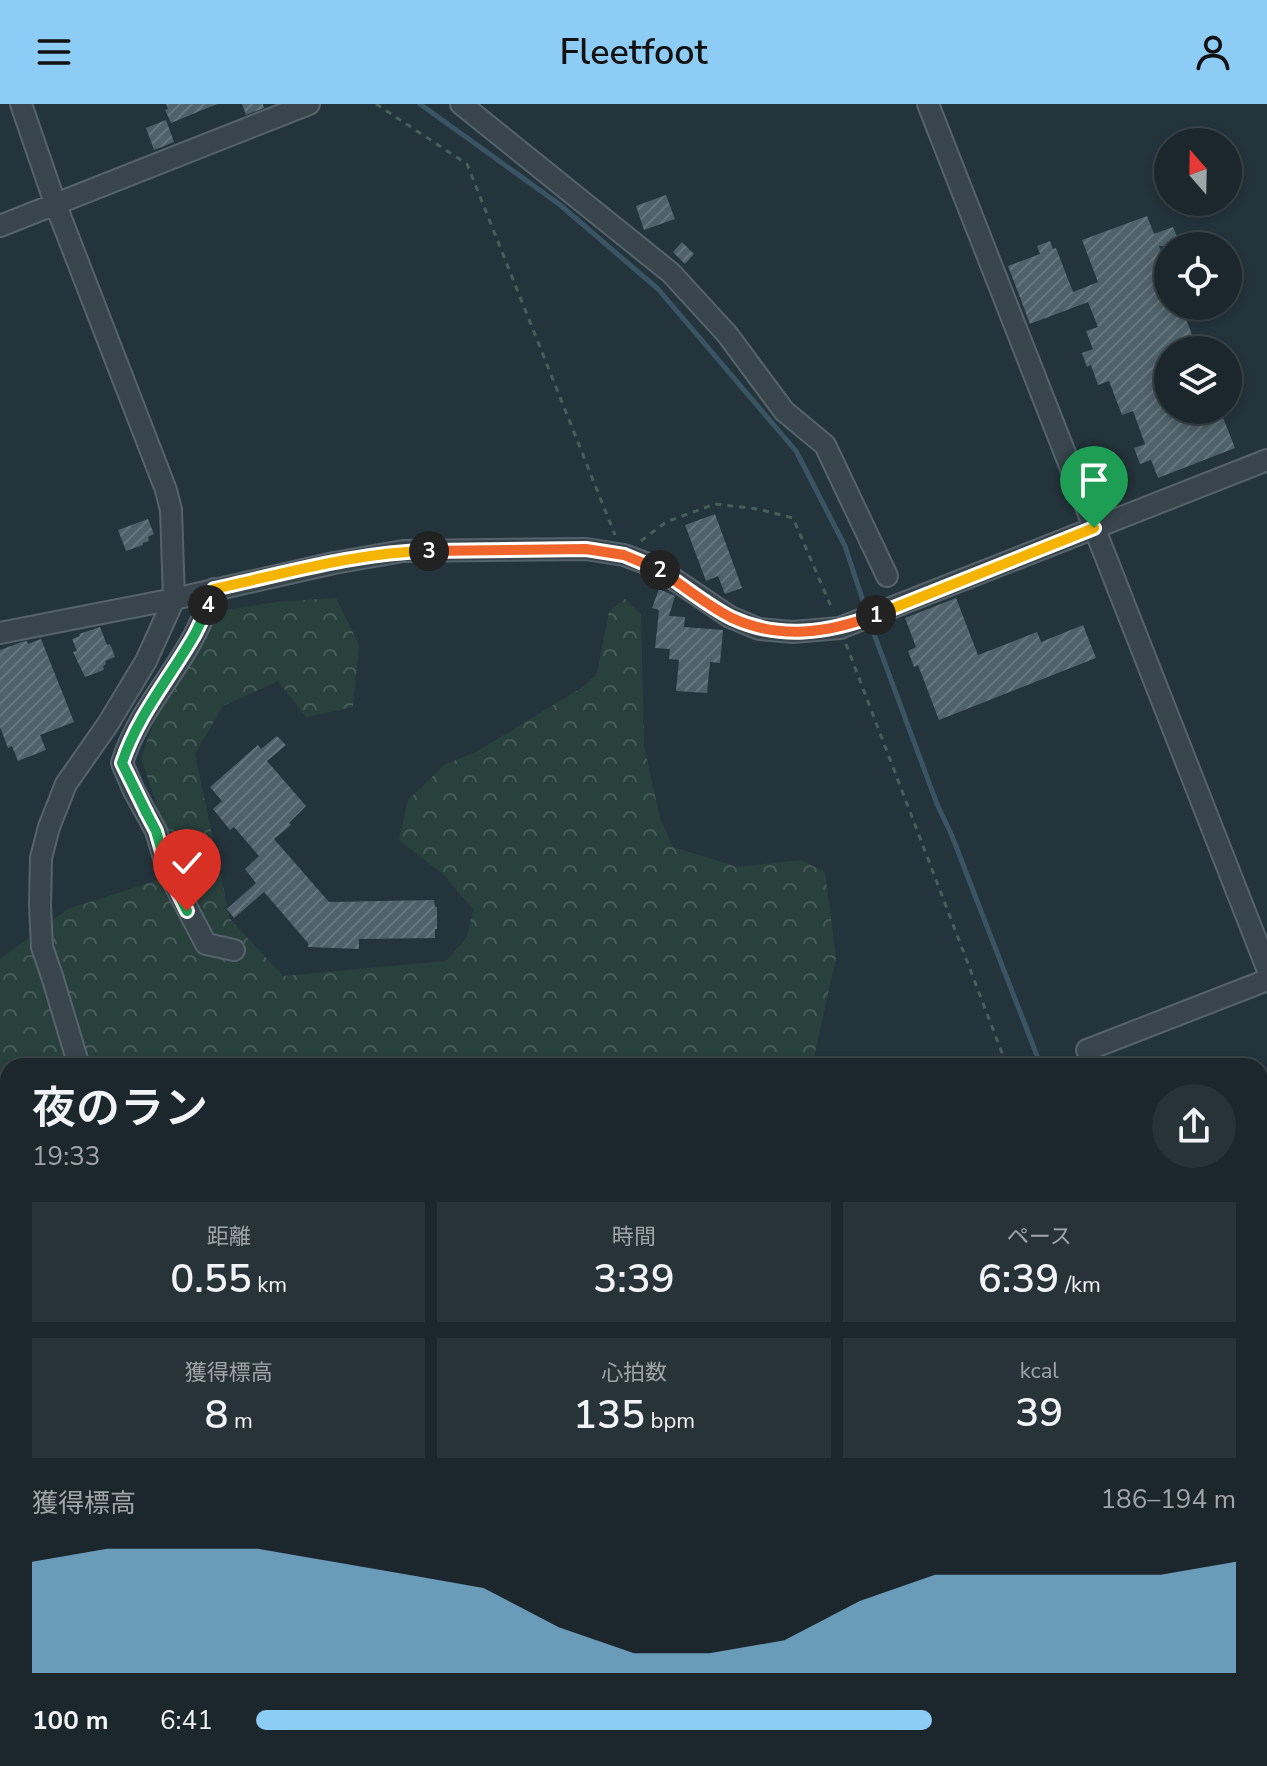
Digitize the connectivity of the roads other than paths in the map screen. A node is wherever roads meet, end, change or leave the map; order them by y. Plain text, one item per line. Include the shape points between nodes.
1 (21, 104) edge
2 (309, 104) edge
3 (461, 104) edge
4 (928, 104) edge
5 (55, 203) junction
6 (0, 226) edge
7 (1267, 460) edge
8 (1094, 528) junction
9 (887, 576) dead end
10 (214, 589) junction
11 (174, 599) junction
12 (0, 633) edge
13 (234, 950) dead end
14 (1267, 968) edge
15 (1267, 980) edge
16 (1087, 1050) dead end
17 (77, 1058) edge

1 - 5 street
2 - 5 street
3 - 9 street via 671,273 727,334 784,411 825,445
4 - 8 street
5 - 6 street
5 - 11 street via 166,490
7 - 8 street
8 - 10 street via 840,628 793,632 759,629 730,617 656,567 586,549 403,551
8 - 14 street
10 - 11 street
10 - 13 street via 194,636 129,740 122,763 156,831 168,872 206,944
11 - 12 street
11 - 17 street via 146,661 66,784 41,858 42,947
15 - 16 street

